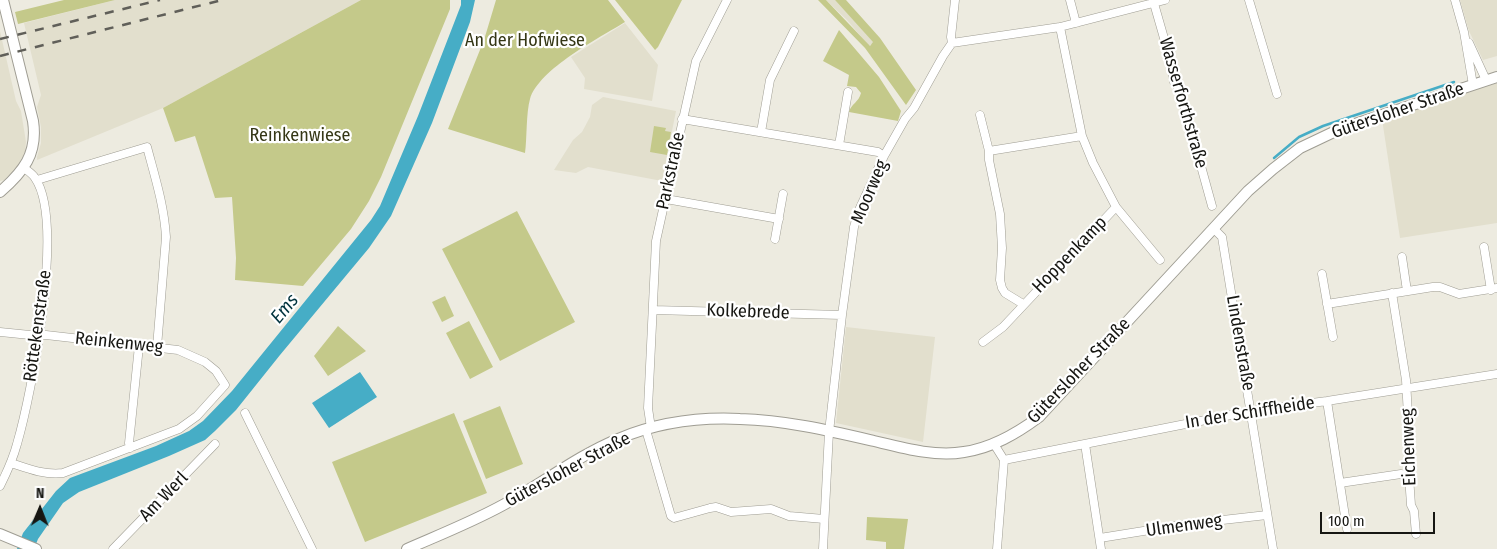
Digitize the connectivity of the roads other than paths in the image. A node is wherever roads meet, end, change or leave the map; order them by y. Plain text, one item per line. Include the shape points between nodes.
1 (3, 0) edge
2 (728, 0) edge
3 (955, 0) edge
4 (1070, 0) edge
5 (1165, 0) edge
6 (1249, 0) edge
7 (1455, 0) edge
8 (1154, 1) edge
9 (1076, 23) junction
10 (1060, 27) junction
11 (794, 32) dead end
12 (1464, 32) junction
13 (952, 44) junction
14 (1497, 77) edge
15 (1486, 80) junction
16 (1473, 84) junction
17 (848, 92) dead end
18 (1277, 94) dead end
19 (980, 115) dead end
20 (682, 119) junction
21 (761, 132) junction
22 (1082, 136) junction
23 (839, 145) junction
24 (989, 151) junction
25 (884, 156) junction
26 (24, 168) junction
27 (37, 180) junction
28 (0, 192) edge
29 (783, 194) dead end
30 (666, 199) junction
31 (1212, 206) dead end
32 (1116, 207) junction
33 (779, 218) junction
34 (1214, 229) junction
35 (775, 239) dead end
36 (1484, 247) dead end
37 (1402, 257) dead end
38 (1160, 260) dead end
39 (1322, 274) dead end
40 (1494, 289) edge
41 (1407, 291) junction
42 (1392, 293) junction
43 (1024, 304) junction
44 (1327, 304) junction
45 (653, 310) junction
46 (842, 315) junction
47 (0, 332) edge
48 (38, 335) junction
49 (1332, 337) dead end
50 (983, 342) dead end
51 (139, 346) junction
52 (156, 348) junction
53 (1497, 374) edge
54 (1406, 388) junction
55 (1327, 401) junction
56 (1251, 411) junction
57 (244, 413) dead end
58 (649, 429) junction
59 (830, 432) junction
60 (215, 444) dead end
61 (994, 444) junction
62 (1085, 444) junction
63 (130, 448) junction
64 (1004, 460) junction
65 (11, 463) junction
66 (1409, 476) junction
67 (1340, 483) junction
68 (0, 486) edge
69 (1267, 515) junction
70 (824, 519) junction
71 (1347, 529) dead end
72 (0, 534) edge
73 (1416, 534) dead end
74 (1100, 538) junction
75 (36, 549) edge
76 (113, 549) edge
77 (312, 549) edge
78 (407, 549) edge
79 (823, 549) edge
80 (997, 549) edge
81 (1102, 549) edge
82 (1273, 549) edge

1 - 26 main road via 34,127 33,143
2 - 20 street via 696,61
3 - 13 street
4 - 9 street
5 - 8 street
6 - 18 street
7 - 12 street
8 - 9 street
8 - 31 street, Wasserforthstraße via 1174,82 1180,90
9 - 10 street
10 - 13 street
10 - 22 street
11 - 21 street via 770,80
12 - 15 street
12 - 16 street
13 - 25 street, Moorweg
14 - 15 main road, Gütersloher Straße
15 - 16 main road, Gütersloher Straße
16 - 34 main road, Gütersloher Straße via 1340,129 1300,148 1248,191
17 - 23 street
19 - 24 street, Hoppenkamp
20 - 21 street, Parkstraße
20 - 30 street, Parkstraße
21 - 23 street, Parkstraße
22 - 24 street
22 - 32 street
23 - 25 street, Parkstraße
24 - 43 street, Hoppenkamp via 1000,214 1000,280 1005,293
25 - 46 street, Moorweg via 854,226
26 - 27 street
26 - 28 main road
27 - 48 street, Röttekenstraße via 44,204 48,242
27 - 52 street via 147,147 161,196 166,230
29 - 33 street
30 - 33 street
30 - 45 street, Parkstraße via 656,241
32 - 38 street
32 - 43 street, Hoppenkamp
33 - 35 street
34 - 56 street, Lindenstraße via 1222,237
34 - 61 main road, Gütersloher Straße via 1039,417
36 - 40 street
37 - 41 street
39 - 44 street
40 - 41 street via 1459,294 1440,287
41 - 42 street
42 - 44 street
42 - 54 street, Eichenweg
43 - 50 street, Hoppenkamp
44 - 49 street
45 - 46 street, Kolkebrede
45 - 58 street, Parkstraße
46 - 59 street, Moorweg
47 - 48 street, Reinkenweg
48 - 51 street, Reinkenweg
48 - 65 street, Röttekenstraße via 28,401
51 - 52 street, Reinkenweg
51 - 63 street
52 - 63 street, Reinkenweg via 192,355 216,371 225,385 197,416 179,429
53 - 54 street, In der Schiffheide
54 - 55 street, In der Schiffheide
54 - 66 street, Eichenweg
55 - 56 street, In der Schiffheide
55 - 67 street
56 - 62 street, In der Schiffheide
56 - 69 street, Lindenstraße
57 - 77 street
58 - 59 main road, Gütersloher Straße via 680,422 740,419 782,422
58 - 70 street, Parkstraße via 674,518 716,507 731,512 771,510 789,516
58 - 78 main road, Gütersloher Straße via 618,439 504,505
59 - 61 main road, Gütersloher Straße via 936,453 962,453
59 - 70 street, Moorweg
60 - 76 street, Am Werl
61 - 64 street
62 - 64 street, In der Schiffheide
62 - 74 street
63 - 65 street via 63,473 39,472
64 - 80 street
65 - 68 street, Röttekenstraße
66 - 67 street via 1401,474
66 - 73 street, Eichenweg
67 - 71 street
69 - 74 street, Ulmenweg
69 - 82 street, Lindenstraße
70 - 79 street, Moorweg
72 - 75 main road
74 - 81 street

